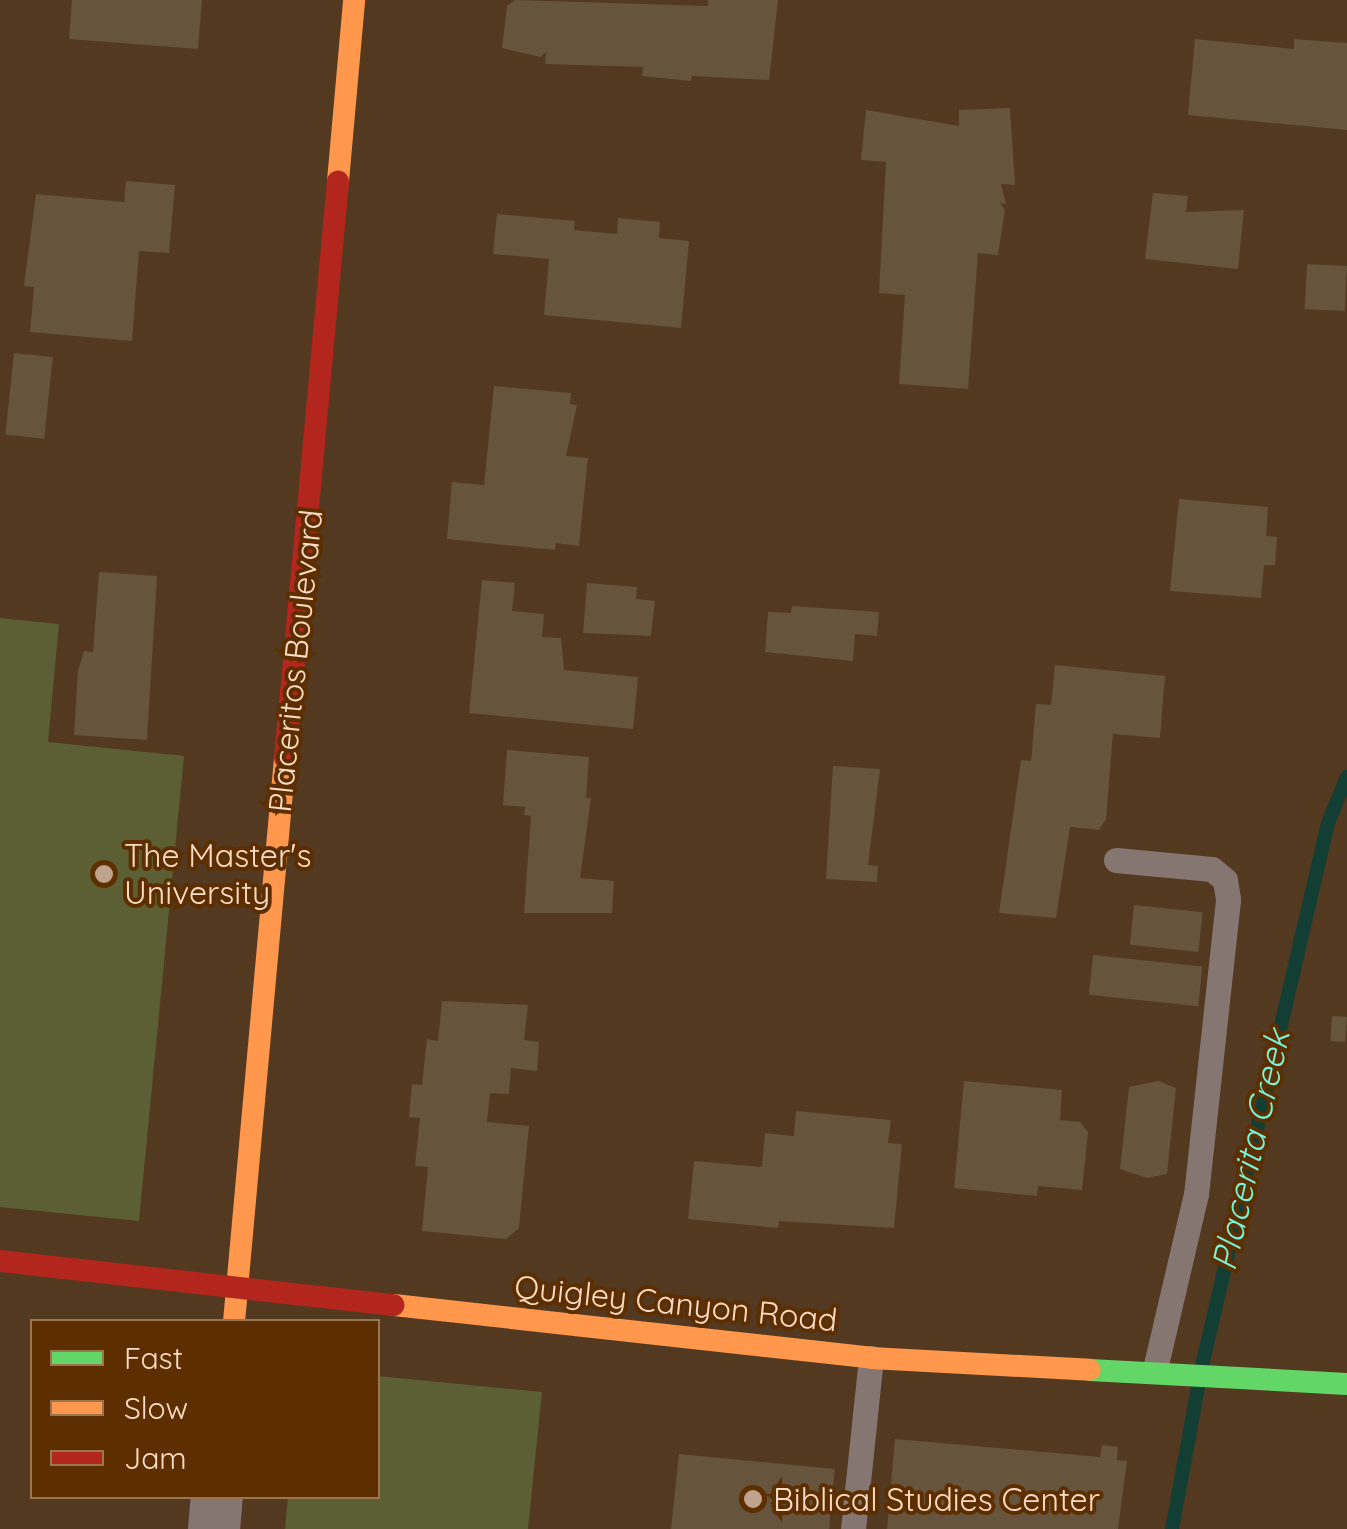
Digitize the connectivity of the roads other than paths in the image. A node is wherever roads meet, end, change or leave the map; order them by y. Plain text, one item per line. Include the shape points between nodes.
1 (354, 0) edge
2 (1116, 860) dead end
3 (0, 1261) edge
4 (238, 1284) junction
5 (234, 1319) edge
6 (871, 1358) junction
7 (1155, 1370) junction
8 (1347, 1384) edge
9 (217, 1499) edge
10 (214, 1529) edge
11 (853, 1529) edge

1 - 4 street, Placeritos Boulevard
2 - 7 lane via 1212,870 1226,880 1228,900 1196,1194
3 - 4 street, Quigley Canyon Road
4 - 5 street, Placeritos Boulevard
4 - 6 street, Quigley Canyon Road
6 - 7 street, Quigley Canyon Road
6 - 11 lane
7 - 8 street, Quigley Canyon Road
9 - 10 street

